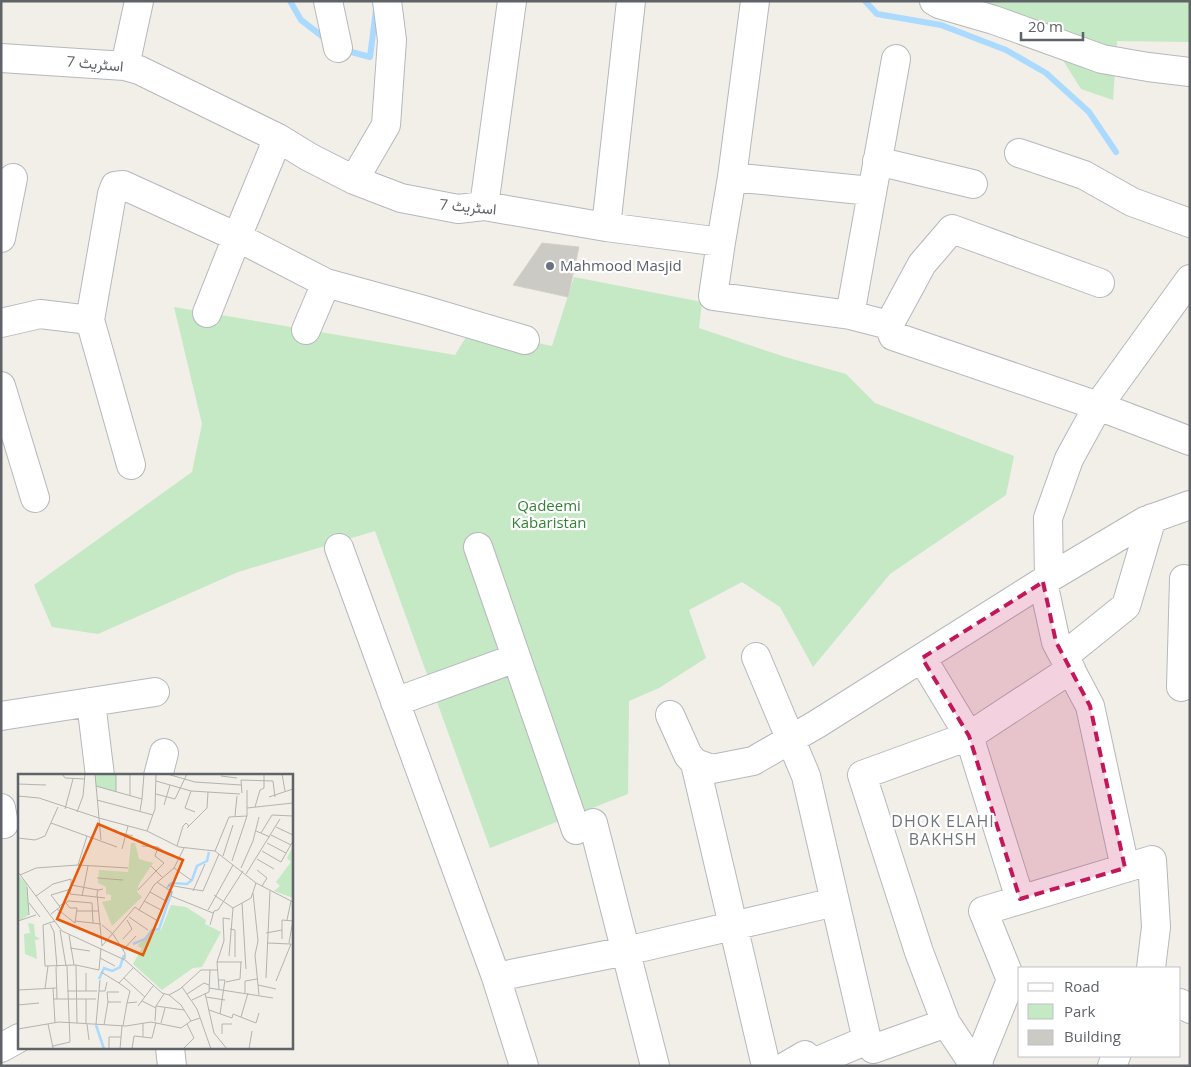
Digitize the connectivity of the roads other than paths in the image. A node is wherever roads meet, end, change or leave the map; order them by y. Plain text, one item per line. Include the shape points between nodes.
1 (139, 1) edge
2 (328, 1) edge
3 (387, 1) edge
4 (512, 1) edge
5 (632, 1) edge
6 (755, 1) edge
7 (934, 1) edge
8 (338, 48) dead end
9 (1, 58) edge
10 (896, 59) dead end
11 (125, 66) junction
12 (1190, 72) edge
13 (278, 138) junction
14 (1019, 153) dead end
15 (876, 161) junction
16 (732, 177) junction
17 (13, 178) dead end
18 (354, 180) junction
19 (973, 184) dead end
20 (871, 191) junction
21 (484, 206) junction
22 (1190, 223) edge
23 (606, 227) junction
24 (237, 237) junction
25 (1, 238) edge
26 (721, 242) junction
27 (1190, 279) edge
28 (326, 283) junction
29 (1100, 283) dead end
30 (207, 313) dead end
31 (850, 315) junction
32 (90, 320) junction
33 (1, 324) edge
34 (889, 325) junction
35 (306, 330) dead end
36 (525, 340) dead end
37 (1, 386) edge
38 (1098, 406) junction
39 (1190, 441) edge
40 (130, 465) dead end
41 (35, 498) dead end
42 (1190, 504) edge
43 (1152, 518) junction
44 (478, 546) dead end
45 (339, 548) dead end
46 (1184, 579) dead end
47 (1046, 580) junction
48 (1186, 620) edge
49 (516, 658) junction
50 (756, 658) dead end
51 (922, 658) junction
52 (1068, 663) junction
53 (1181, 687) dead end
54 (155, 692) dead end
55 (91, 702) junction
56 (395, 702) junction
57 (670, 715) dead end
58 (1, 716) edge
59 (969, 736) junction
60 (791, 739) junction
61 (695, 763) junction
62 (100, 774) edge
63 (1125, 868) junction
64 (1020, 899) junction
65 (835, 902) junction
66 (733, 926) junction
67 (626, 951) junction
68 (1151, 967) edge
69 (496, 977) junction
70 (1015, 981) edge
71 (946, 1024) junction
72 (18, 1039) edge
73 (867, 1040) junction
74 (1, 1048) edge
75 (170, 1050) edge
76 (814, 1064) edge
77 (978, 1065) edge
78 (172, 1066) edge
79 (524, 1066) edge
80 (656, 1066) edge
81 (766, 1066) edge
82 (786, 1066) edge

1 - 11 street
2 - 8 street
3 - 18 street via 392,40 386,125
4 - 21 street
5 - 23 street
6 - 16 street
7 - 12 street via 1102,59
9 - 11 street, اسٹریٹ 7
10 - 15 street
11 - 13 street, اسٹریٹ 7
13 - 18 street, اسٹریٹ 7
13 - 24 street
14 - 22 street via 1084,175 1132,202
15 - 19 street
15 - 20 street
16 - 20 street
16 - 26 street
17 - 25 street
18 - 21 street, اسٹریٹ 7 via 401,198 458,209
20 - 31 street
21 - 23 street, اسٹریٹ 7
23 - 26 street, اسٹریٹ 7
24 - 28 street
24 - 30 street
24 - 32 street via 123,185 115,186
26 - 31 street via 713,296
27 - 38 street
28 - 35 street
28 - 36 street
29 - 34 street via 952,230 922,264
31 - 34 street
32 - 33 street via 40,314
32 - 40 street
34 - 38 street via 893,336
37 - 41 street
38 - 39 street
38 - 47 street via 1069,459 1048,518
42 - 43 street
43 - 47 street
43 - 52 street via 1126,606
44 - 49 street
45 - 56 street
46 - 48 street
47 - 51 street
47 - 52 street via 1056,642
48 - 53 street
49 - 56 street
49 - 67 street via 585,826
50 - 60 street
51 - 59 street
51 - 60 street
52 - 59 street
52 - 63 street via 1090,706
54 - 55 street
55 - 58 street
55 - 62 street
56 - 69 street
57 - 61 street via 688,755
59 - 64 street
59 - 71 street via 862,775 919,952
60 - 61 street via 754,761 712,769
60 - 65 street via 806,776
61 - 66 street
63 - 64 street
63 - 68 street via 1152,860 1156,927
64 - 70 street via 983,911
65 - 66 street
65 - 73 street
66 - 67 street
66 - 81 street
67 - 69 street
67 - 80 street
69 - 79 street
70 - 77 street
71 - 73 street via 873,1049
71 - 77 street via 972,1062
72 - 74 street
73 - 76 street
75 - 78 street
76 - 82 street via 805,1055

